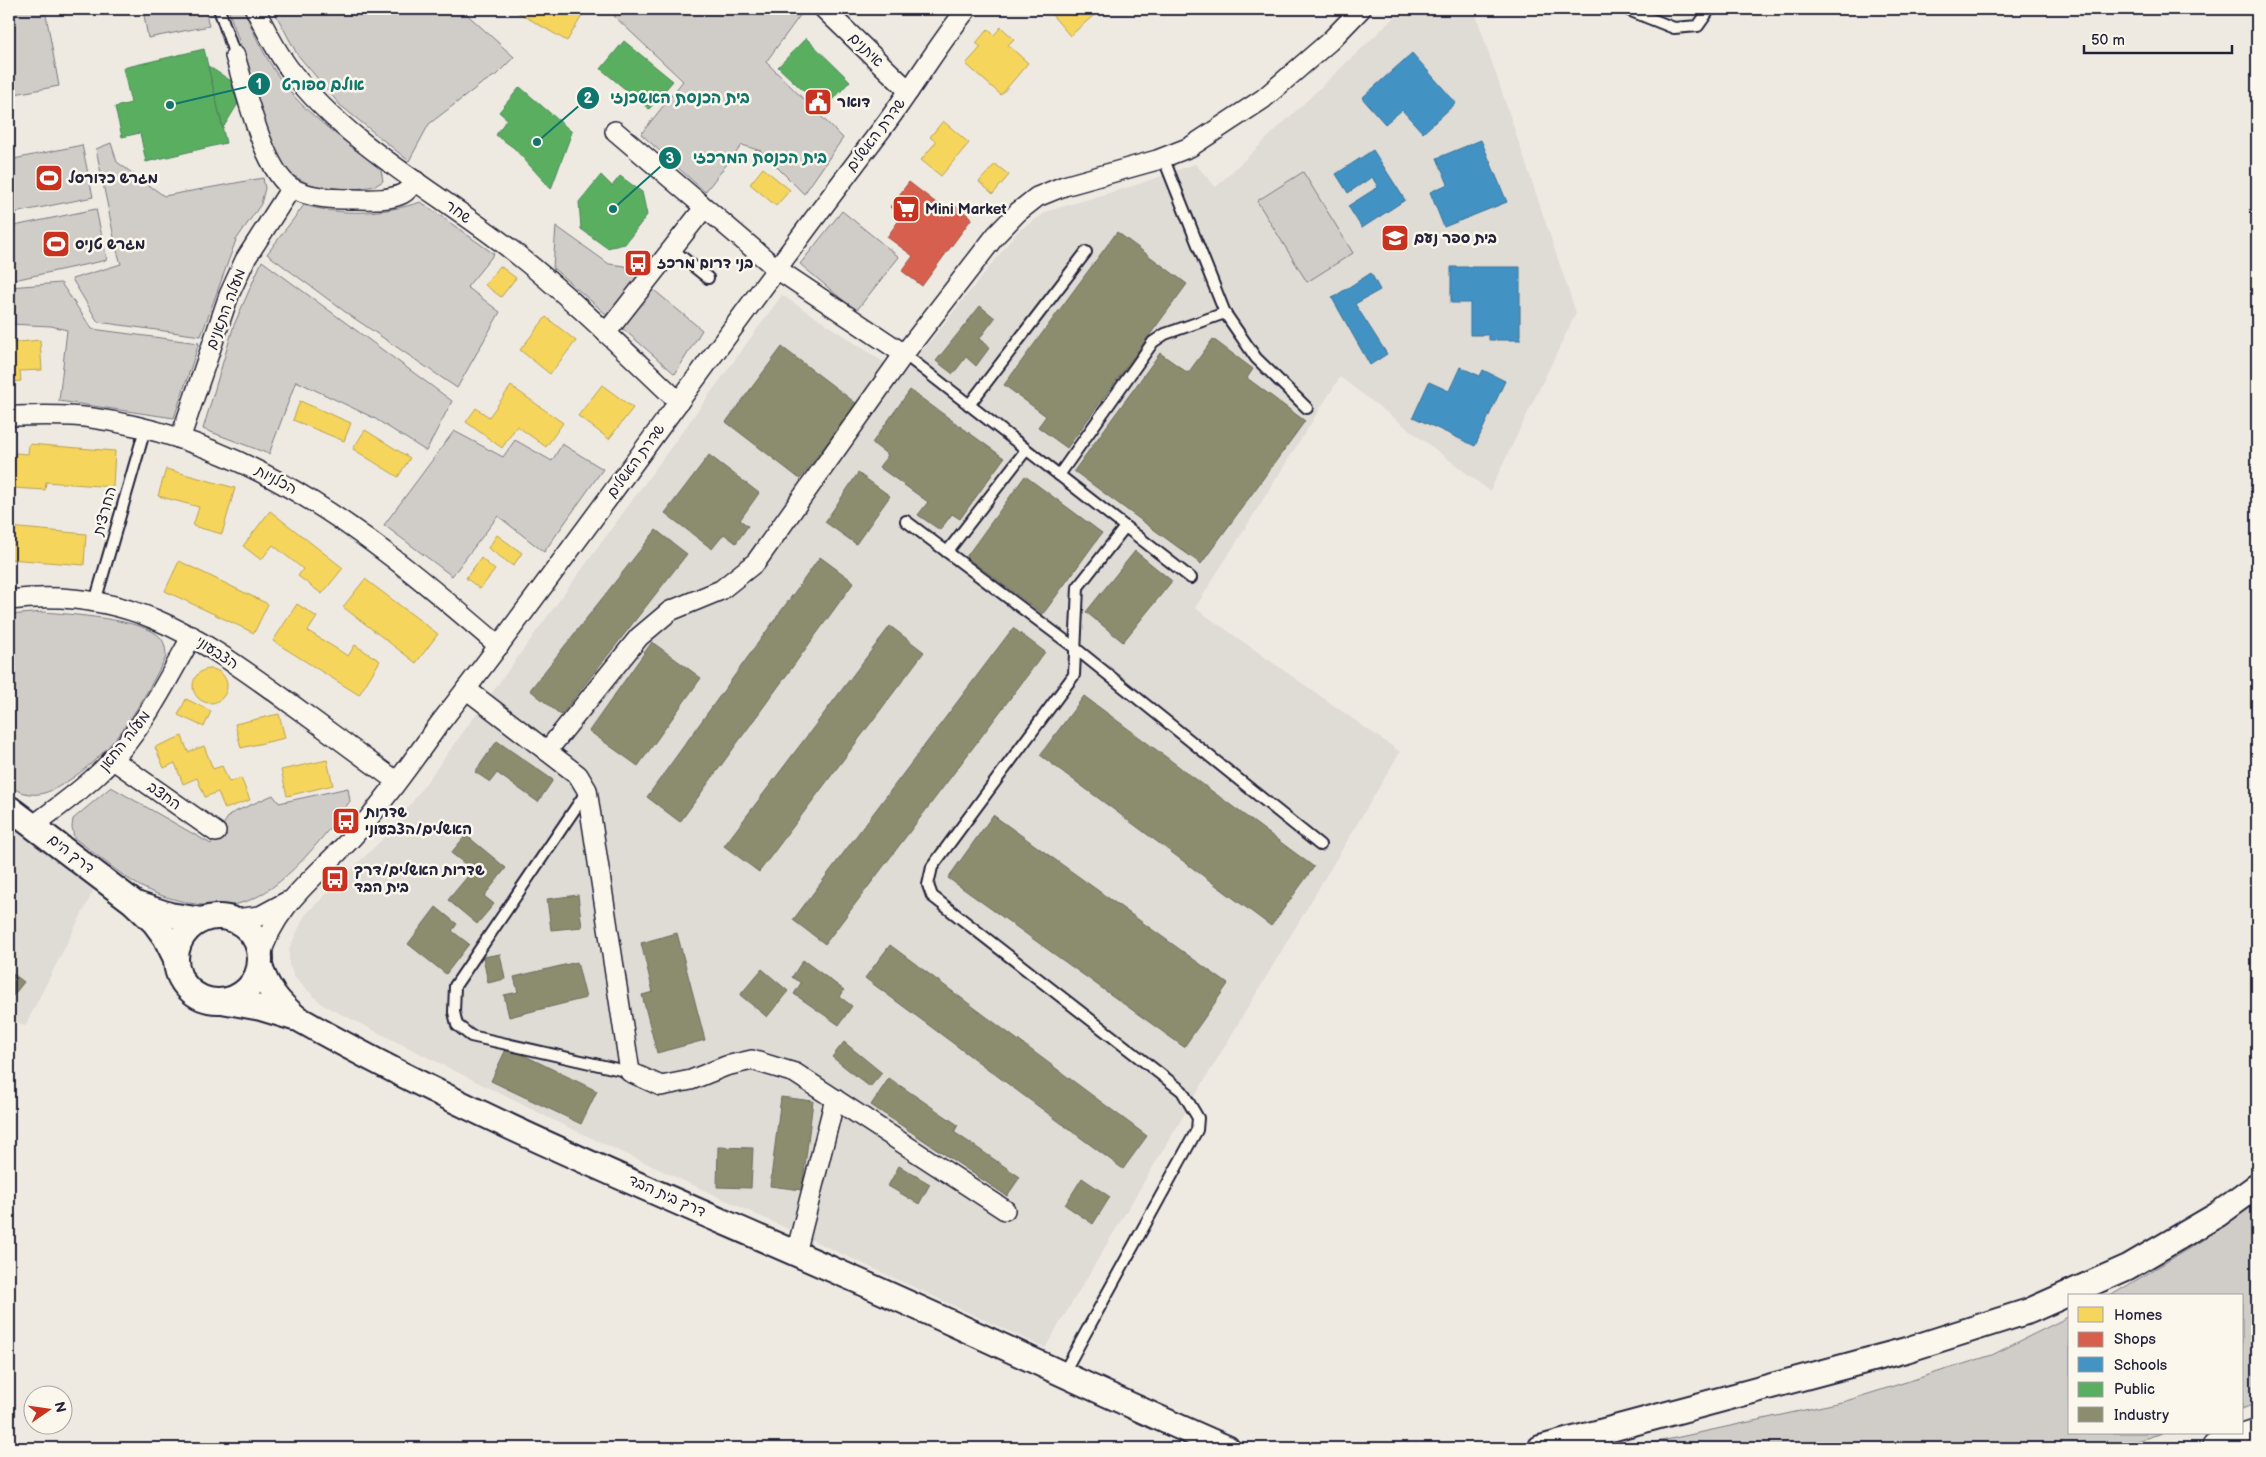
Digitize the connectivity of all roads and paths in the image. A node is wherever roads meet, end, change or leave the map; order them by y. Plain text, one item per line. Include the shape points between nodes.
1 (219, 9) edge
2 (256, 9) edge
3 (824, 9) edge
4 (967, 9) edge
5 (1361, 9) edge
6 (1626, 9) edge
7 (1710, 9) edge
8 (235, 56) joint
9 (909, 91) junction
10 (614, 131) dead end
11 (1163, 157) junction
12 (416, 181) junction
13 (292, 188) junction
14 (704, 208) junction
15 (672, 249) junction
16 (1086, 252) dead end
17 (777, 269) junction
18 (708, 278) dead end
19 (1225, 313) junction
20 (606, 333) junction
21 (904, 354) junction
22 (679, 402) junction
23 (969, 405) junction
24 (1307, 408) dead end
25 (9, 416) edge
26 (145, 429) junction
27 (180, 439) junction
28 (1026, 450) junction
29 (1059, 475) junction
30 (906, 521) dead end
31 (1125, 527) junction
32 (947, 552) junction
33 (1191, 578) dead end
34 (9, 600) edge
35 (95, 602) junction
36 (192, 636) junction
37 (499, 646) junction
38 (1075, 648) junction
39 (466, 689) junction
40 (547, 751) junction
41 (112, 759) junction
42 (396, 781) junction
43 (587, 790) junction
44 (9, 808) edge
45 (34, 825) junction
46 (216, 832) dead end
47 (1320, 845) dead end
48 (289, 900) junction
49 (133, 902) junction
50 (234, 919) junction
51 (202, 920) junction
52 (176, 960) junction
53 (260, 962) junction
54 (221, 1001) junction
55 (302, 1022) junction
56 (630, 1072) junction
57 (835, 1099) junction
58 (2257, 1186) edge
59 (1005, 1210) dead end
60 (796, 1253) junction
61 (1063, 1374) junction
62 (2251, 1436) edge
63 (1227, 1448) edge
64 (1540, 1448) edge
65 (2216, 1448) edge

1 - 8 lane
2 - 12 street, שחר via 269,38 291,71 320,104 383,158
3 - 9 street, איתנים
4 - 9 street, שדרת האשלים
5 - 11 street via 1330,41 1263,99 1190,147
6 - 7 lane via 1674,28 1698,26
8 - 13 street via 268,158
9 - 17 street, שדרת האשלים
10 - 14 street
11 - 19 lane
11 - 21 street via 1086,179 1036,198 996,235
12 - 13 street via 402,194 384,198 336,199
12 - 20 street, שחר via 513,251
13 - 27 street, מעלה התאנים via 245,260 229,295
14 - 15 street
14 - 17 street
15 - 18 lane
15 - 20 street
16 - 23 lane
17 - 21 street
17 - 22 street, שדרת האשלים
19 - 24 lane via 1256,358
19 - 29 lane via 1165,334 1154,342
20 - 22 street, שחר
21 - 23 lane
21 - 40 street via 756,562 721,590 670,611 656,621 639,637
22 - 37 street, שדרת האשלים
23 - 28 lane
25 - 26 street, הכלניות via 91,418
26 - 27 street, הכלניות
26 - 35 lane, החרצית
27 - 37 street, הכלניות via 227,456 296,490 385,552
28 - 29 lane
28 - 32 lane
29 - 31 lane
30 - 32 lane
31 - 33 lane
31 - 38 lane via 1078,587
32 - 38 lane
34 - 35 street, הצבעוני via 80,598
35 - 36 street, הצבעוני via 143,614
36 - 41 street, מעלה החאן via 146,716
36 - 42 street, הצבעוני via 228,658
37 - 39 street, שדרת האשלים
38 - 47 lane
38 - 61 lane via 1074,676 932,867 928,885 932,896 1182,1091 1198,1118 1198,1130
39 - 40 street
39 - 42 street, שדרת האשלים
40 - 43 street via 578,775
41 - 45 street, מעלה החאן via 98,775
41 - 46 street, החצב
42 - 48 street, שדרת האשלים via 342,849
43 - 56 street
43 - 56 lane via 455,986 454,1012 457,1025 470,1036
44 - 45 street, דרך הים
45 - 49 street, דרך הים
48 - 50 street, שדרת האשלים via 260,916
48 - 53 street, שדרת האשלים via 265,940
49 - 51 street, דרך הים via 170,915
49 - 52 street, דרך הים via 154,922
50 - 51 street via 220,916
50 - 53 street via 256,938
51 - 52 street via 184,934
52 - 54 street via 185,985 207,1000
53 - 54 street via 255,980 246,991
53 - 55 street, דרך בית הבד via 264,981 282,1005
54 - 55 street, דרך בית הבד via 261,1008
55 - 60 street, דרך בית הבד via 405,1077 484,1114
56 - 57 street via 660,1086 691,1080 752,1060 795,1072
57 - 59 street
57 - 60 street
58 - 64 street via 2217,1215 2128,1267 2029,1311 1906,1350
60 - 61 street, דרך בית הבד
61 - 63 street, דרך בית הבד
62 - 65 highway

